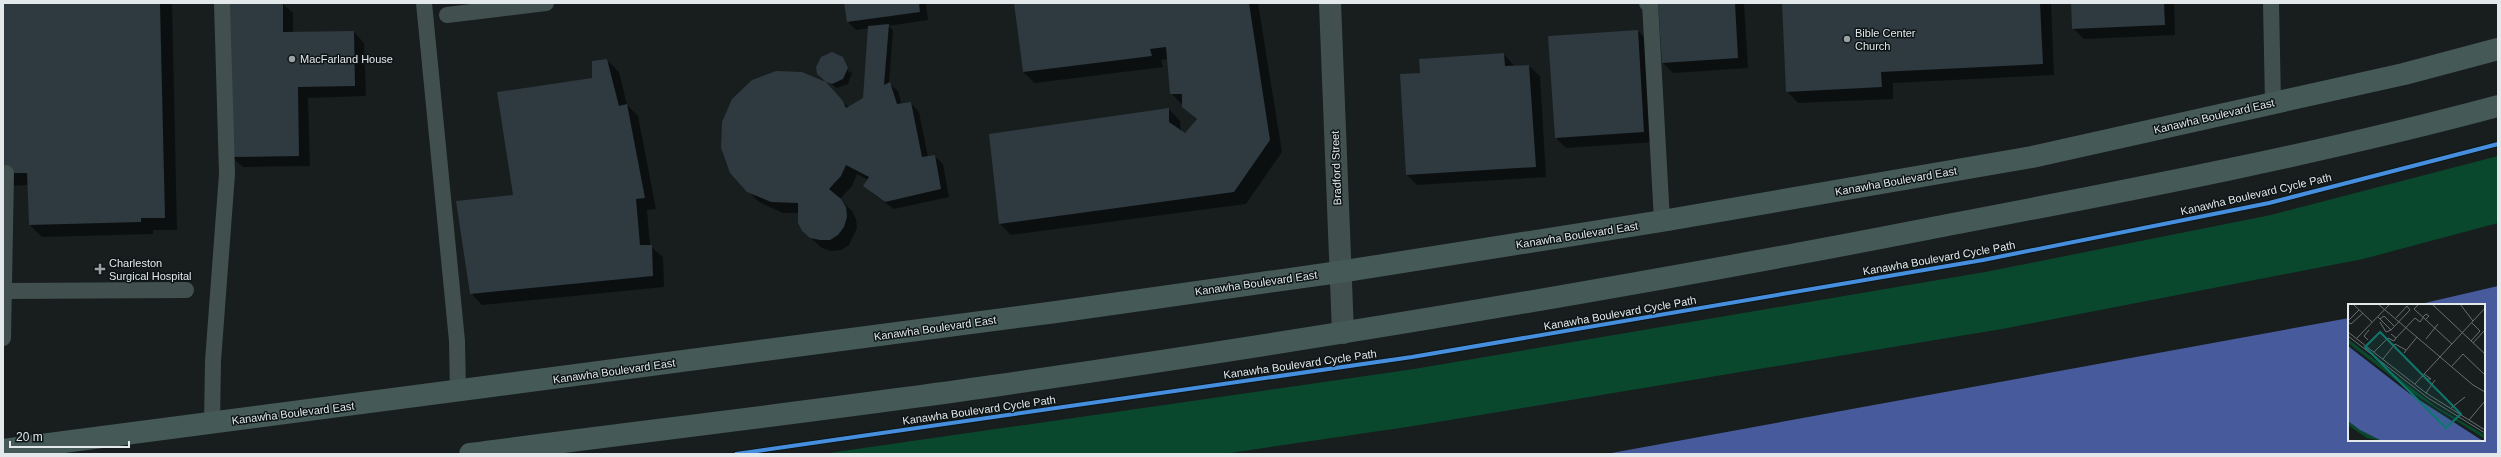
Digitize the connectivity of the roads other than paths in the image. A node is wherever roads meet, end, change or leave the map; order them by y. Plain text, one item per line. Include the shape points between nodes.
1 (222, 3) edge
2 (424, 3) edge
3 (546, 3) edge
4 (1330, 3) edge
5 (1647, 3) edge
6 (2271, 3) edge
7 (448, 15) dead end
8 (2498, 48) edge
9 (2273, 103) junction
10 (2498, 106) edge
11 (6, 173) dead end
12 (1662, 221) junction
13 (1339, 272) junction
14 (186, 290) dead end
15 (4, 291) junction
16 (1343, 333) junction
17 (3, 338) edge
18 (458, 392) junction
19 (212, 424) junction
20 (3, 450) edge
21 (470, 454) edge

1 - 19 lane via 227,174 212,361
2 - 18 lane via 457,341
3 - 7 lane
4 - 13 street, Bradford Street
5 - 12 lane via 1650,3
6 - 9 lane
8 - 9 main road, Kanawha Boulevard East via 2404,74
9 - 12 main road, Kanawha Boulevard East via 2032,157
10 - 16 main road via 2234,169 2110,194 1764,261
11 - 15 lane
12 - 13 main road, Kanawha Boulevard East
13 - 16 street, Bradford Street
13 - 18 main road, Kanawha Boulevard East
14 - 15 lane
15 - 17 lane
16 - 21 main road via 991,386
18 - 19 main road, Kanawha Boulevard East
19 - 20 main road, Kanawha Boulevard East

